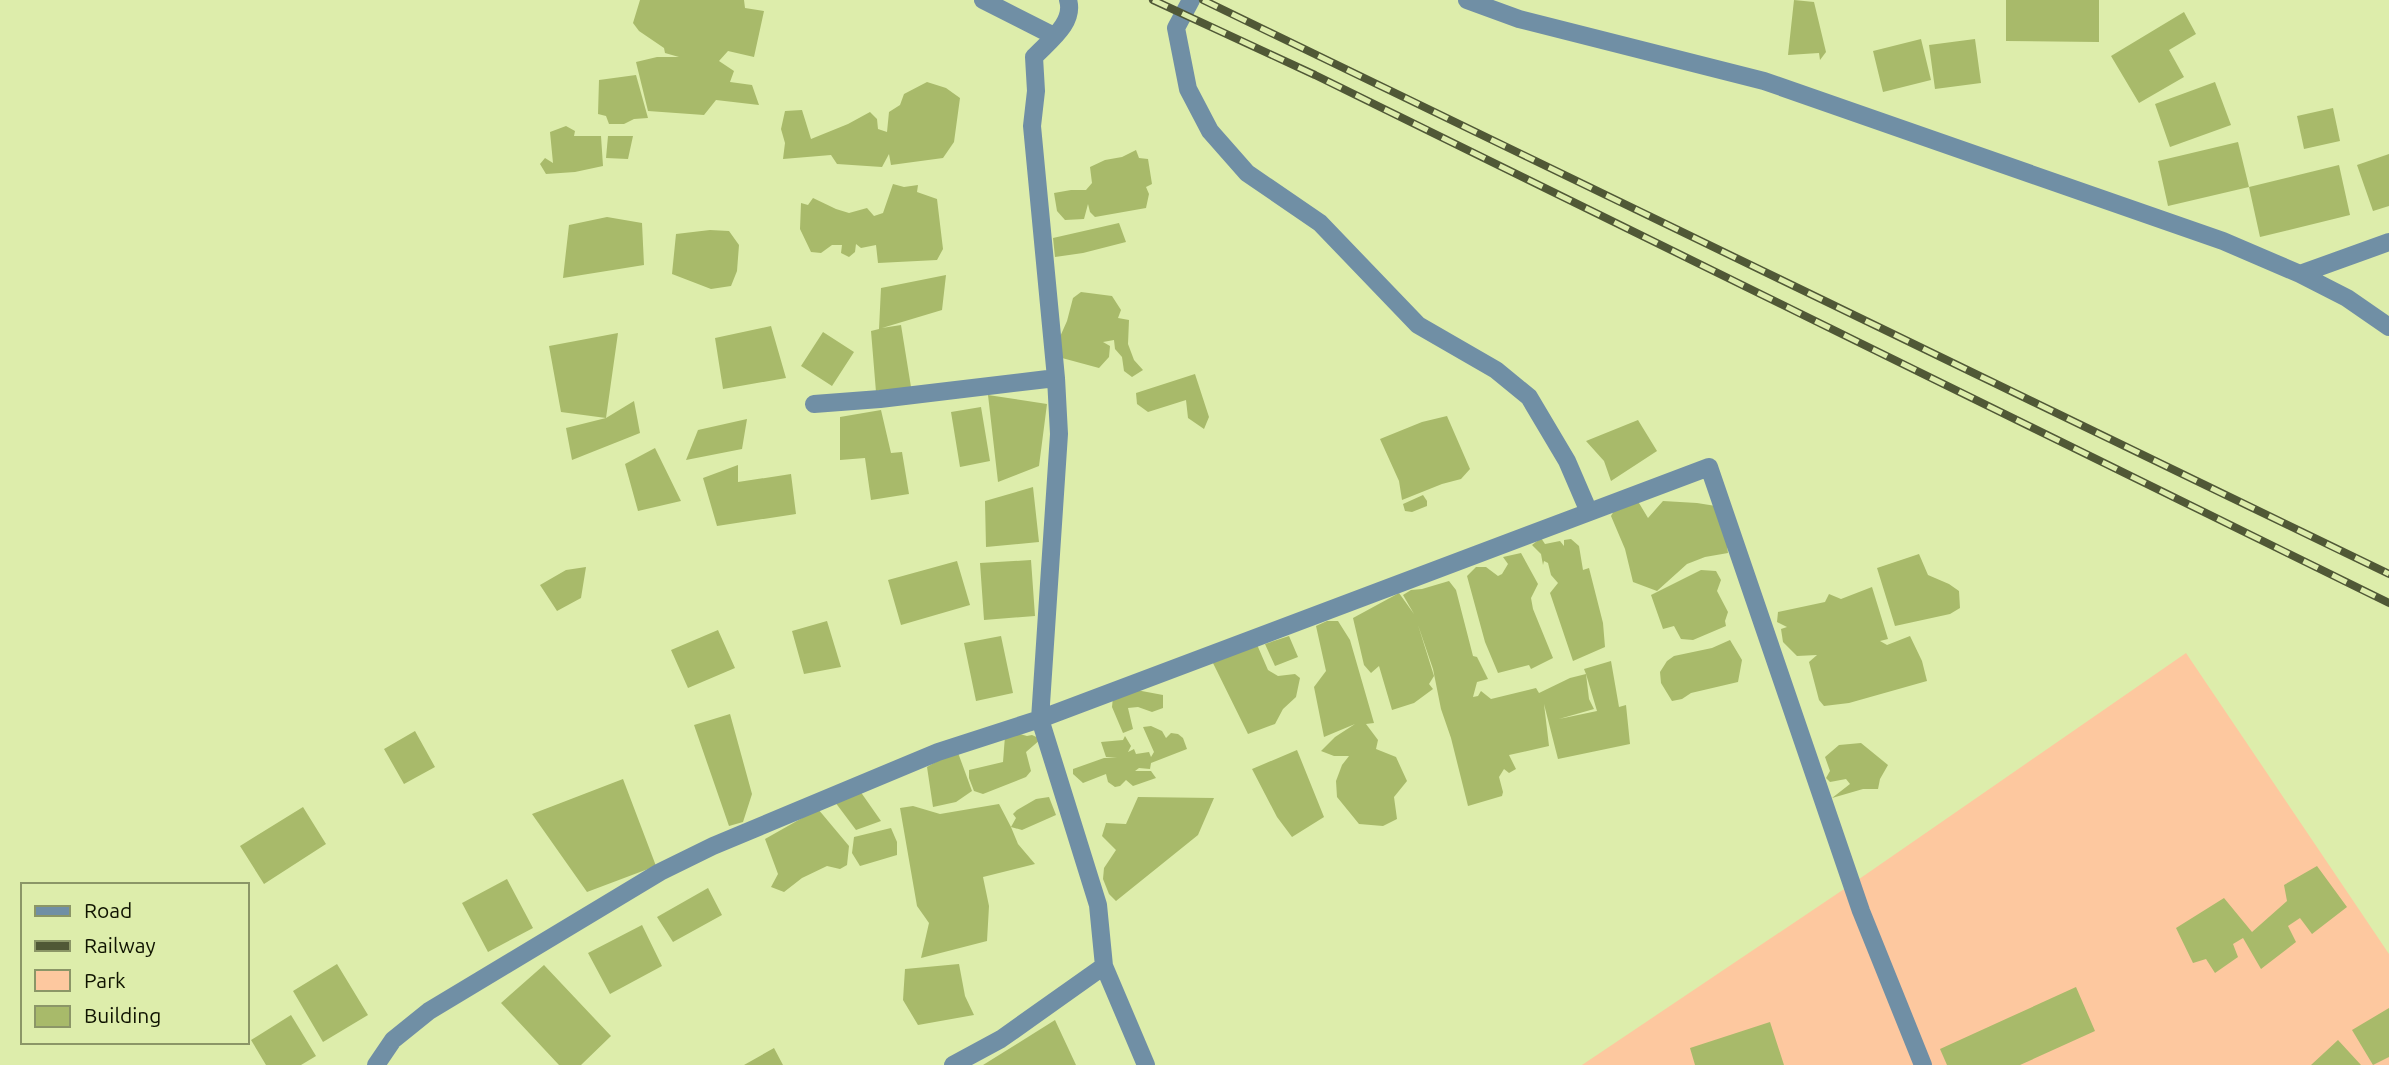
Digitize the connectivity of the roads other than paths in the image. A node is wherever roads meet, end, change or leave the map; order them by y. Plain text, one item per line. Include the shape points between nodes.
1 (983, 0) edge
2 (1068, 0) edge
3 (1191, 0) edge
4 (1467, 0) edge
5 (1054, 36) junction
6 (2389, 242) edge
7 (2300, 274) junction
8 (2389, 327) edge
9 (1056, 378) junction
10 (814, 404) dead end
11 (1589, 512) junction
12 (1040, 719) junction
13 (1104, 966) junction
14 (376, 1065) edge
15 (953, 1065) edge
16 (1146, 1065) edge
17 (1923, 1065) edge

1 - 5 street
2 - 5 street via 1071,10
3 - 11 street via 1177,28 1188,89 1209,131 1247,173 1320,223 1418,325 1496,370 1529,397 1567,461
4 - 7 street via 1519,19 1764,81 2223,241
5 - 9 street via 1034,57 1032,126
6 - 7 street
7 - 8 street
9 - 10 street
9 - 12 street via 1059,434
11 - 12 street
11 - 17 street via 1709,467 1861,911
12 - 13 street via 1098,905
12 - 14 street via 938,752 660,872 429,1011 393,1040
13 - 15 street via 1001,1039
13 - 16 street

